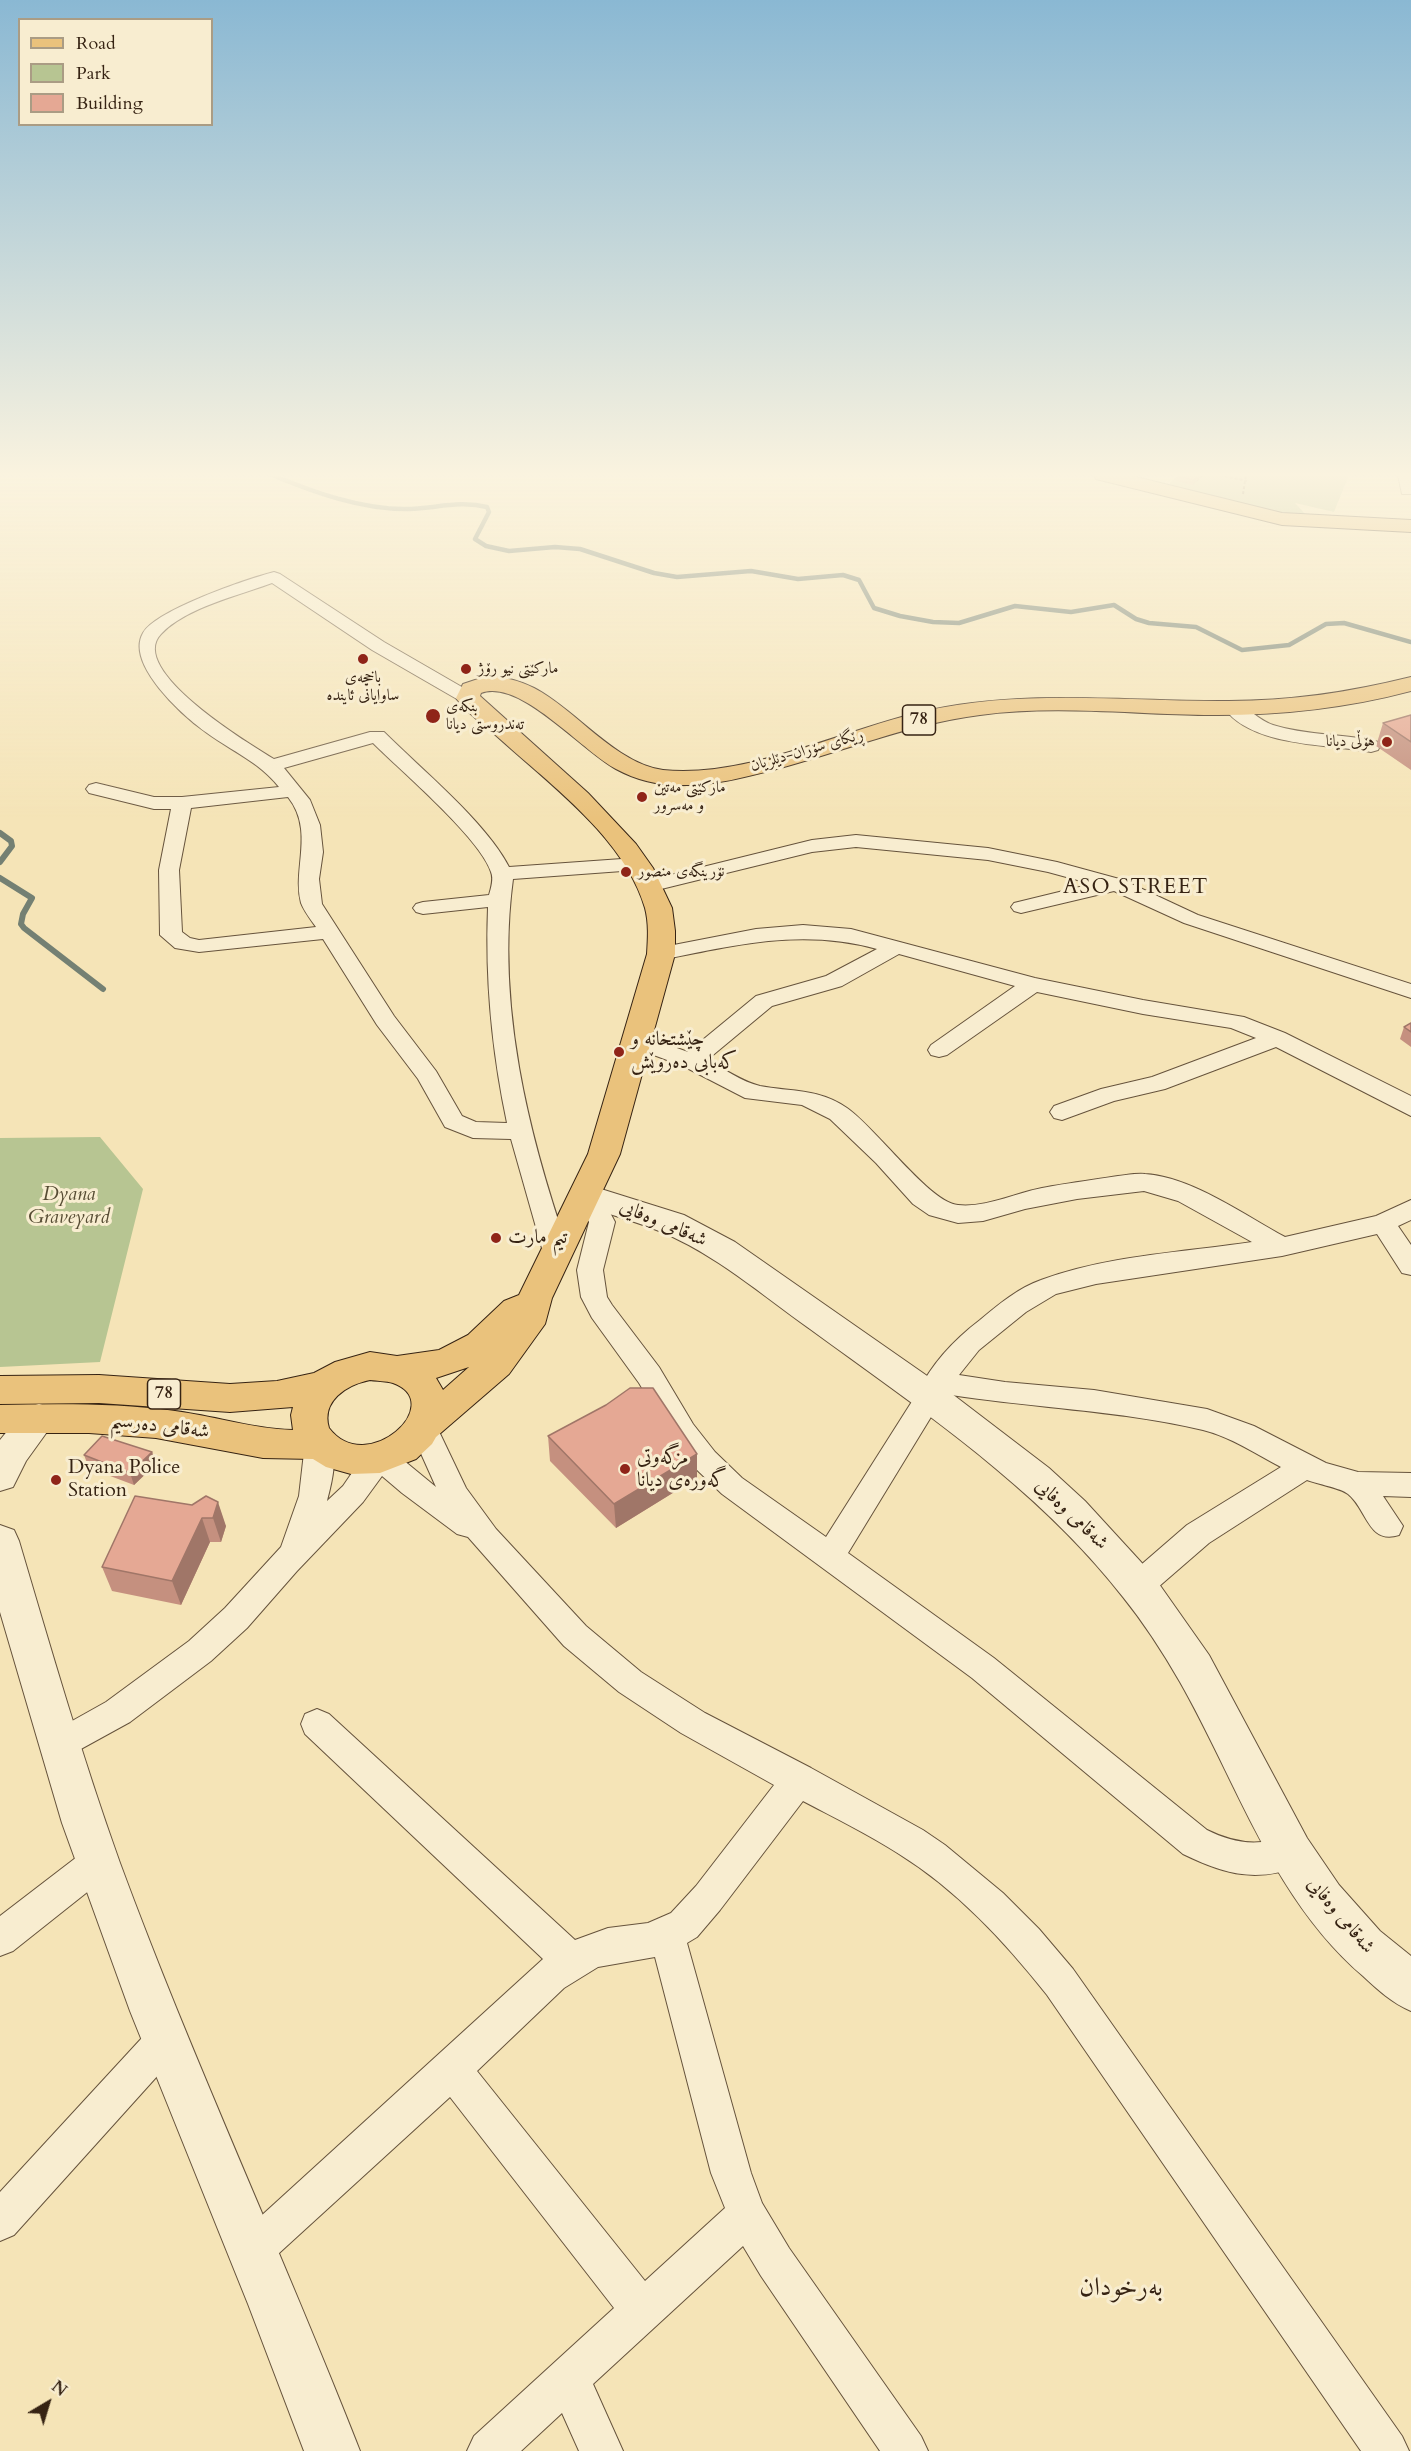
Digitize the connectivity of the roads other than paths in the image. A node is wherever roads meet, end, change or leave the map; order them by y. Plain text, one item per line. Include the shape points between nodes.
1 (240, 589) edge
2 (293, 589) edge
3 (1411, 684) edge
4 (468, 698) junction
5 (1233, 708) junction
6 (1371, 746) dead end
7 (272, 766) junction
8 (96, 789) dead end
9 (294, 791) junction
10 (182, 803) junction
11 (502, 874) junction
12 (643, 875) junction
13 (1116, 884) junction
14 (499, 900) junction
15 (1021, 907) dead end
16 (423, 908) dead end
17 (331, 932) junction
18 (898, 946) junction
19 (661, 954) junction
20 (1033, 984) junction
21 (1411, 991) edge
22 (1277, 1038) junction
23 (635, 1040) junction
24 (939, 1050) dead end
25 (692, 1061) junction
26 (1411, 1108) edge
27 (1062, 1112) dead end
28 (520, 1131) junction
29 (583, 1198) junction
30 (1411, 1209) edge
31 (1383, 1223) junction
32 (1282, 1247) junction
33 (556, 1252) junction
34 (1411, 1266) edge
35 (535, 1298) junction
36 (400, 1370) junction
37 (326, 1384) junction
38 (0, 1389) edge
39 (934, 1390) junction
40 (39, 1418) junction
41 (0, 1419) edge
42 (425, 1427) junction
43 (318, 1444) junction
44 (379, 1459) junction
45 (1306, 1466) junction
46 (0, 1476) edge
47 (1358, 1484) junction
48 (1411, 1485) edge
49 (1388, 1526) dead end
50 (485, 1538) junction
51 (0, 1541) edge
52 (830, 1556) junction
53 (286, 1562) junction
54 (1138, 1586) junction
55 (317, 1724) dead end
56 (59, 1746) junction
57 (799, 1779) junction
58 (1291, 1853) junction
59 (98, 1862) junction
60 (667, 1935) junction
61 (0, 1938) edge
62 (571, 1962) junction
63 (1411, 1987) edge
64 (165, 2040) junction
65 (452, 2069) junction
66 (747, 2215) junction
67 (0, 2221) edge
68 (252, 2251) junction
69 (643, 2312) junction
70 (567, 2377) junction
71 (332, 2451) edge
72 (489, 2451) edge
73 (602, 2451) edge
74 (906, 2451) edge
75 (1388, 2451) edge

1 - 7 street via 167,620 150,633 148,655 153,668 190,711
2 - 4 street via 378,646
3 - 5 main road, ڕێگای سۆران-دێلزیان / 78 via 1305,705
4 - 5 main road, ڕێگای سۆران-دێلزیان / 78 via 478,683 515,687 541,701 612,757 649,774 668,777 738,770 956,711 1013,705
4 - 12 main road via 590,807 615,834
5 - 6 street via 1268,729
7 - 9 street
7 - 11 street via 376,736 481,843
8 - 10 street via 154,803
9 - 10 street
9 - 17 street via 310,825 312,904
10 - 17 street via 169,870 171,935 183,943 199,946
11 - 12 street
11 - 14 street
12 - 13 street via 856,841 988,854
12 - 19 main road via 658,907
13 - 15 street
13 - 21 street via 1191,919
14 - 16 street
14 - 28 street via 501,1002
17 - 28 street via 385,1020 428,1076 453,1121 473,1130
18 - 19 street via 822,930 793,931
18 - 20 street
18 - 25 street via 834,981 764,1000
19 - 23 main road
20 - 22 street via 1236,1022
20 - 24 street
22 - 26 street
22 - 27 street via 1157,1084 1109,1094
23 - 25 street
23 - 29 main road via 604,1154
25 - 32 street via 753,1093 806,1098 838,1113 922,1198 938,1209 958,1214 983,1212 1077,1190 1144,1182 1187,1195
28 - 33 street
29 - 33 main road
29 - 39 street, شەقامی وەفایی via 645,1212 698,1236
29 - 52 street via 602,1222 590,1270 594,1297 683,1432 732,1486
30 - 31 street
31 - 32 street
31 - 34 street
32 - 39 street via 1096,1274 1048,1287 1017,1305 969,1343
33 - 35 main road
35 - 36 main road via 466,1353 435,1366
35 - 42 main road via 528,1324 514,1344
36 - 37 main road via 362,1367
36 - 42 main road via 412,1375 427,1392 430,1414
37 - 38 main road, 78 via 240,1400 77,1388
37 - 43 main road via 317,1393 308,1414 308,1424
39 - 45 street via 1094,1401 1207,1420
39 - 52 street
39 - 54 street, شەقامی وەفایی via 1036,1479 1106,1548
40 - 41 main road, شەقامی دەرسیم / 78
40 - 43 main road, شەقامی دەرسیم / 78 via 179,1426 278,1446
40 - 46 street via 13,1451
42 - 44 main road via 410,1444
42 - 50 street via 455,1494
43 - 44 main road via 344,1458
43 - 53 street via 319,1470 313,1503
44 - 50 street
44 - 53 street via 353,1494
45 - 47 street
45 - 54 street via 1198,1534
47 - 48 street
47 - 49 street
50 - 57 street via 575,1636 630,1682 693,1723
51 - 56 street
52 - 58 street via 983,1668 1195,1842 1244,1860 1269,1860
53 - 56 street via 200,1651 118,1712
54 - 58 street, شەقامی وەفایی via 1194,1668
55 - 62 street
56 - 59 street
57 - 60 street via 697,1912
57 - 75 street via 945,1865 1034,1949
58 - 63 street, شەقامی وەفایی via 1343,1925
59 - 61 street
59 - 64 street
60 - 62 street via 608,1946
60 - 66 street via 730,2173
62 - 65 street via 532,1991
64 - 67 street
64 - 68 street
65 - 68 street
65 - 69 street
66 - 69 street
66 - 74 street via 775,2262
68 - 71 street
69 - 70 street
70 - 72 street
70 - 73 street

